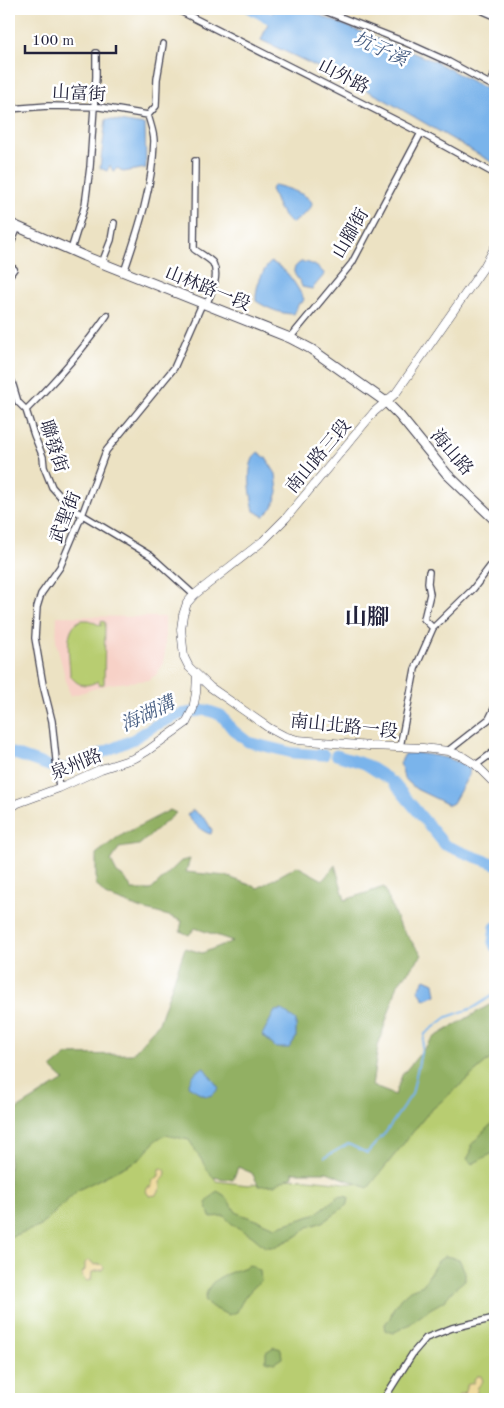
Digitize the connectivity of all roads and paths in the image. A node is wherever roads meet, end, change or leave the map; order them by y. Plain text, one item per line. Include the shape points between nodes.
1 (176, 9) edge
2 (320, 9) edge
3 (343, 9) edge
4 (480, 9) edge
5 (495, 16) edge
6 (340, 17) junction
7 (163, 44) dead end
8 (96, 53) dead end
9 (495, 73) edge
10 (493, 85) edge
11 (94, 107) junction
12 (9, 109) edge
13 (148, 115) junction
14 (420, 132) junction
15 (195, 161) dead end
16 (495, 174) edge
17 (114, 223) dead end
18 (13, 225) edge
19 (495, 247) edge
20 (9, 248) edge
21 (70, 250) junction
22 (102, 263) junction
23 (9, 266) edge
24 (124, 272) junction
25 (9, 276) edge
26 (204, 304) junction
27 (107, 315) dead end
28 (290, 338) junction
29 (9, 378) edge
30 (386, 402) junction
31 (26, 410) junction
32 (82, 515) junction
33 (495, 520) edge
34 (495, 560) edge
35 (429, 572) dead end
36 (194, 595) junction
37 (433, 628) junction
38 (197, 675) junction
39 (495, 707) edge
40 (400, 746) junction
41 (448, 751) junction
42 (495, 751) edge
43 (476, 765) junction
44 (495, 784) edge
45 (59, 788) junction
46 (9, 809) edge
47 (495, 1318) edge
48 (384, 1399) edge

1 - 14 street, 山外路
2 - 6 street
3 - 6 street
4 - 5 street
6 - 10 street via 407,43
7 - 13 street via 156,106
8 - 11 street
9 - 10 street
11 - 12 street, 山富街
11 - 13 street, 山富街
11 - 21 street via 85,205
13 - 24 street via 154,140 150,178 138,232
14 - 16 street, 山外路
14 - 28 street, 山腳街 via 352,263
15 - 26 street, 武聖街 via 194,249 212,262 216,276
17 - 22 street
18 - 20 street
18 - 21 main road, 山林路一段
19 - 30 street, 南山路三段 via 403,384
21 - 22 main road, 山林路一段
22 - 24 main road, 山林路一段
23 - 25 street via 14,268
24 - 26 main road, 山林路一段
26 - 28 main road, 山林路一段
26 - 32 street, 武聖街 via 174,368 106,451
27 - 31 street via 57,379
28 - 30 main road, 山林路一段 via 311,348
29 - 31 street, 聯發街 via 18,402
30 - 33 main road, 海山路 via 447,474
30 - 36 street, 南山路三段 via 374,412 286,518 263,541
31 - 32 street, 聯發街 via 52,486 71,508
32 - 36 street, 聯發街 via 151,556
32 - 45 street, 武聖街 via 60,567 41,594 37,607 37,655 52,721
34 - 37 street via 473,589
35 - 37 street via 430,594 424,619
36 - 38 street, 南山路三段 via 183,614 181,629 184,657
37 - 40 street via 415,669
38 - 40 street, 南山北路一段 via 252,717 284,736 298,740
38 - 45 street, 泉州路 via 192,712 186,723 139,756
39 - 41 street via 488,719
40 - 41 street, 南山北路一段
41 - 43 street, 南山北路一段
42 - 43 street
43 - 44 street, 南山北路一段
45 - 46 street, 泉州路
47 - 48 street via 426,1338

